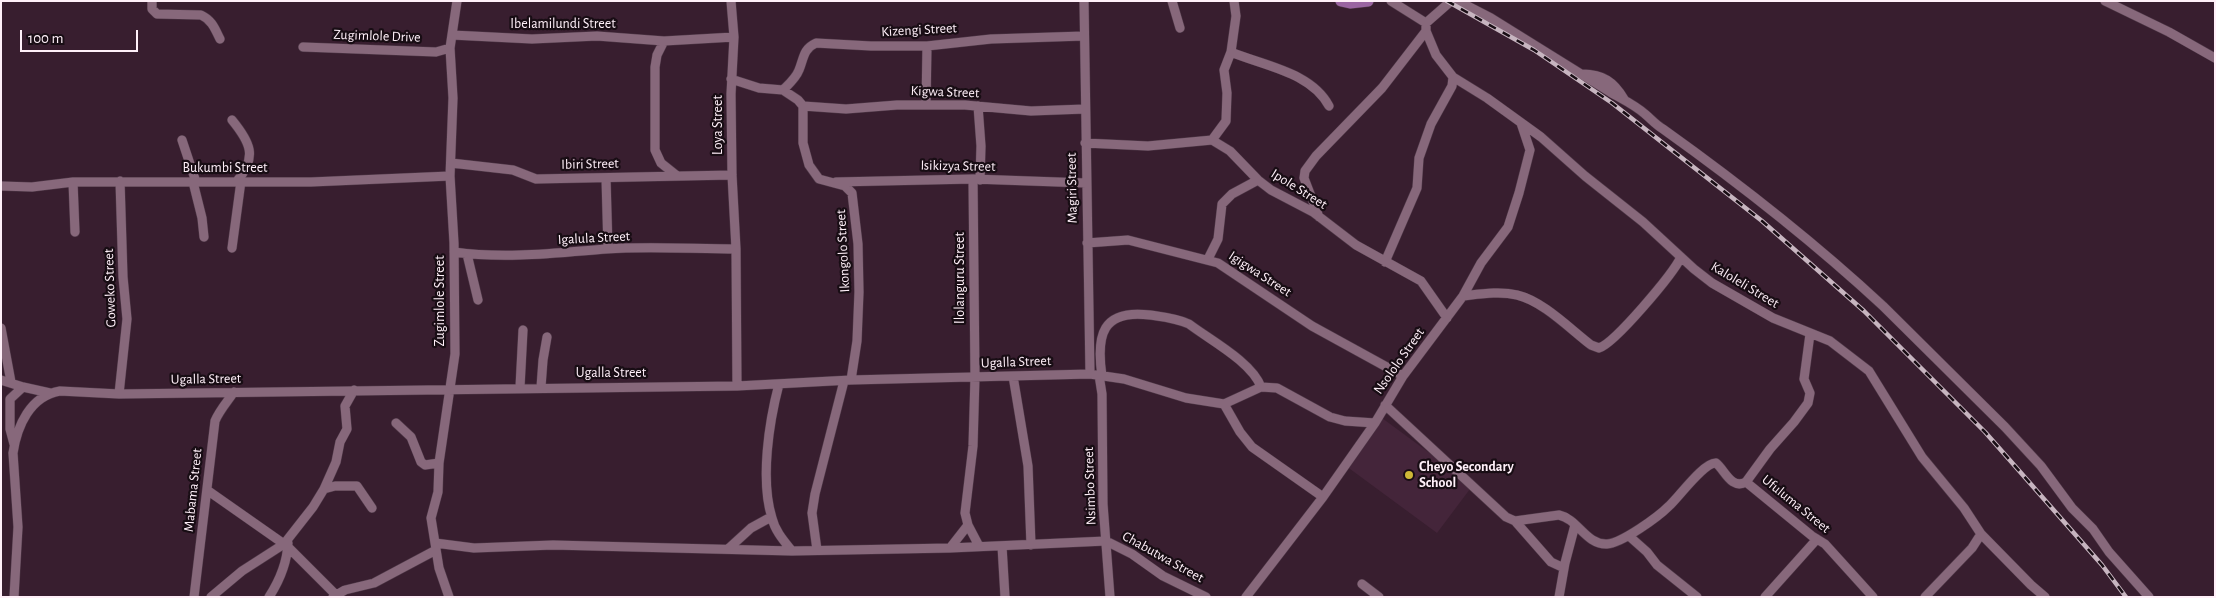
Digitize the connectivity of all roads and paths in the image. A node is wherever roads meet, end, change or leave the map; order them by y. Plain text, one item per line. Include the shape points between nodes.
1 (152, 1) edge
2 (457, 1) edge
3 (731, 1) edge
4 (1084, 1) edge
5 (1172, 1) edge
6 (1234, 1) edge
7 (1341, 1) edge
8 (1368, 1) edge
9 (1391, 1) edge
10 (1451, 1) edge
11 (1458, 1) edge
12 (2105, 1) edge
13 (1426, 27) junction
14 (1180, 28) dead end
15 (452, 35) junction
16 (1084, 36) junction
17 (734, 37) junction
18 (220, 39) dead end
19 (664, 41) junction
20 (927, 46) junction
21 (303, 47) dead end
22 (450, 48) junction
23 (1231, 52) junction
24 (2215, 58) edge
25 (1453, 77) junction
26 (731, 79) junction
27 (783, 90) junction
28 (926, 105) junction
29 (803, 106) junction
30 (978, 106) junction
31 (1329, 106) dead end
32 (1085, 109) junction
33 (232, 120) dead end
34 (1521, 123) junction
35 (182, 140) dead end
36 (1212, 140) junction
37 (1085, 143) junction
38 (451, 163) junction
39 (676, 175) junction
40 (732, 175) junction
41 (450, 176) junction
42 (606, 178) junction
43 (976, 180) junction
44 (1258, 180) junction
45 (120, 181) junction
46 (239, 181) junction
47 (73, 182) junction
48 (194, 182) junction
49 (830, 183) junction
50 (1086, 183) junction
51 (1, 186) edge
52 (1319, 217) junction
53 (75, 232) dead end
54 (204, 237) dead end
55 (1087, 242) junction
56 (232, 248) dead end
57 (608, 249) junction
58 (736, 249) junction
59 (454, 252) junction
60 (467, 254) junction
61 (1681, 257) junction
62 (1208, 259) junction
63 (1385, 262) junction
64 (1463, 296) junction
65 (478, 300) dead end
66 (1447, 318) junction
67 (1, 328) edge
68 (523, 330) dead end
69 (1810, 334) junction
70 (547, 337) dead end
71 (1097, 375) junction
72 (1013, 376) junction
73 (1403, 376) junction
74 (975, 377) junction
75 (848, 380) junction
76 (5, 381) edge
77 (778, 384) junction
78 (737, 386) junction
79 (23, 387) junction
80 (520, 387) junction
81 (541, 387) junction
82 (1261, 388) junction
83 (354, 390) junction
84 (448, 390) junction
85 (234, 392) junction
86 (50, 393) junction
87 (120, 394) junction
88 (10, 399) junction
89 (1224, 404) junction
90 (1386, 405) junction
91 (396, 423) dead end
92 (1375, 423) junction
93 (14, 444) junction
94 (439, 464) junction
95 (1746, 482) junction
96 (324, 489) junction
97 (207, 490) junction
98 (1323, 497) junction
99 (372, 508) dead end
100 (771, 518) junction
101 (1515, 521) junction
102 (968, 525) junction
103 (1575, 525) junction
104 (1981, 534) junction
105 (1629, 536) junction
106 (1817, 540) junction
107 (1106, 541) junction
108 (287, 544) junction
109 (1031, 545) junction
110 (979, 546) junction
111 (1002, 546) junction
112 (435, 547) junction
113 (728, 548) junction
114 (950, 548) junction
115 (792, 550) junction
116 (817, 550) junction
117 (1564, 568) junction
118 (1362, 584) dead end
119 (334, 596) edge
120 (14, 597) edge
121 (194, 597) edge
122 (211, 597) edge
123 (269, 597) edge
124 (449, 597) edge
125 (1005, 597) edge
126 (1110, 597) edge
127 (1206, 597) edge
128 (1246, 597) edge
129 (1379, 597) edge
130 (1560, 597) edge
131 (1697, 597) edge
132 (1765, 597) edge
133 (1873, 597) edge
134 (1925, 597) edge
135 (2045, 597) edge
136 (2149, 597) edge

1 - 18 street via 152,9 157,14 201,15 207,18
2 - 15 street, Zugimlole Street
3 - 17 street, Loya Street
4 - 16 street, Magiri Street
5 - 14 street
6 - 23 street via 1236,16
7 - 8 main road
9 - 13 street
10 - 13 street
11 - 136 street via 1625,100 1746,189 1829,257 1883,306 2042,466 2072,508
12 - 24 street
13 - 25 street, Kaloleli Street via 1436,55
13 - 52 street via 1382,88 1305,171 1304,178
15 - 19 street, Ibelamilundi Street via 532,40 597,36
15 - 22 street, Zugimlole Street
16 - 20 street, Kizengi Street via 991,39
16 - 32 street, Magiri Street
17 - 19 street, Ibelamilundi Street
17 - 26 street, Loya Street
19 - 39 street via 655,66 655,150 661,163
20 - 27 street, Kizengi Street via 816,43 809,47 796,76
20 - 28 street
21 - 22 street, Zugimlole Drive via 436,52
22 - 38 street, Zugimlole Street via 453,98
23 - 31 street via 1291,74 1318,91
23 - 36 street via 1224,70 1226,121
25 - 34 street, Kaloleli Street
25 - 63 street via 1452,86 1431,124 1419,158 1417,188
26 - 27 street via 758,88
26 - 40 street, Loya Street
27 - 29 street
28 - 29 street, Kigwa Street via 846,109
28 - 30 street, Kigwa Street
29 - 49 street, Ikongolo Street via 804,143 809,165 820,179
30 - 32 street, Kigwa Street via 1039,111
30 - 43 street, Ilolanguru Street via 981,146
32 - 37 street, Magiri Street
33 - 46 street via 246,138 250,154
34 - 61 street, Kaloleli Street
34 - 64 street, Nsololo Street via 1530,150 1508,227 1481,263
35 - 48 street
36 - 37 street via 1148,146
36 - 44 street, Ipole Street via 1230,151
37 - 50 street, Magiri Street
38 - 41 street, Zugimlole Street
38 - 42 street, Ibiri Street via 513,170 536,179
39 - 40 street, Ibiri Street
39 - 42 street, Ibiri Street
40 - 58 street, Loya Street
41 - 46 street, Bukumbi Street via 310,182
41 - 59 street, Zugimlole Street
42 - 57 street
43 - 49 street, Isikizya Street via 849,180
43 - 50 street, Isikizya Street
43 - 74 street, Ilolanguru Street
44 - 52 street, Ipole Street
44 - 62 street via 1232,194 1222,204 1218,239
45 - 47 street, Bukumbi Street
45 - 48 street, Bukumbi Street
45 - 87 street, Goweko Street via 127,319
46 - 48 street, Bukumbi Street
46 - 56 street
47 - 51 street, Bukumbi Street via 32,187
47 - 53 street
48 - 54 street
49 - 75 street, Ikongolo Street via 845,186 852,193 858,244 857,341
50 - 55 street, Magiri Street
52 - 63 street, Ipole Street
55 - 62 street, Igigwa Street via 1128,240
55 - 71 street, Magiri Street
57 - 58 street, Igalula Street
57 - 60 street, Igalula Street via 534,256
58 - 78 street, Loya Street
59 - 60 street, Igalula Street
59 - 84 street, Zugimlole Street via 455,354
60 - 65 street
61 - 64 street via 1654,294 1611,341 1599,348 1528,298 1496,294
61 - 69 street, Kaloleli Street via 1712,283
62 - 73 street, Igigwa Street via 1226,266 1312,326
63 - 66 street, Ipole Street via 1421,281
64 - 66 street, Nsololo Street
66 - 73 street, Nsololo Street
67 - 76 street
68 - 80 street
69 - 95 street via 1804,379 1810,393 1808,403
69 - 104 street, Kaloleli Street via 1836,345 1869,371 1922,456
70 - 81 street
71 - 72 street, Ugalla Street
71 - 82 street via 1103,332 1121,316 1138,314 1188,324 1250,370
71 - 89 street, Ugalla Street via 1124,379 1186,398
71 - 107 street, Nsimbo Street via 1102,394
72 - 74 street, Ugalla Street
72 - 109 street via 1027,458
73 - 90 street, Nsololo Street
74 - 75 street, Ugalla Street
74 - 102 street, Ilolanguru Street via 973,446 965,513
75 - 77 street, Ugalla Street
75 - 116 street, Ikongolo Street via 815,494 812,514
76 - 79 street, Ugalla Street
76 - 88 street
77 - 78 street, Ugalla Street
77 - 100 street via 767,455
78 - 81 street, Ugalla Street
79 - 86 street, Ugalla Street
79 - 88 street
80 - 81 street, Ugalla Street
80 - 84 street, Ugalla Street
82 - 89 street
82 - 92 street via 1277,388 1330,417
83 - 84 street, Ugalla Street
83 - 85 street, Ugalla Street
83 - 96 street via 346,406 345,434
84 - 94 street, Zugimlole Street
85 - 87 street, Ugalla Street
85 - 97 street, Mabama Street via 218,412 215,422
86 - 87 street, Ugalla Street
86 - 93 street via 23,417
88 - 93 street via 10,429
89 - 98 street via 1252,447
90 - 92 street, Nsololo Street
90 - 101 street via 1496,508
91 - 94 street via 411,437 425,465
92 - 98 street, Nsololo Street
93 - 120 street via 18,527
94 - 112 street, Zugimlole Street via 438,492 431,518
95 - 105 street, Ufuluma Street via 1733,482 1718,464 1711,463 1669,507
95 - 106 street, Ufuluma Street
96 - 99 street via 357,486
96 - 108 street
97 - 108 street
97 - 121 street, Mabama Street
98 - 128 street, Nsololo Street
100 - 113 street via 751,528
100 - 115 street
101 - 103 street, Ufuluma Street via 1559,515 1571,519
101 - 117 street via 1551,562
102 - 110 street
102 - 114 street
103 - 105 street, Ufuluma Street via 1594,541 1605,544
103 - 117 street
104 - 134 street via 1972,548
104 - 135 street
105 - 131 street via 1657,565
106 - 132 street
106 - 133 street, Ufuluma Street via 1825,544
107 - 109 street
107 - 126 street, Nsimbo Street
107 - 127 street, Chabutwa Street via 1132,554 1163,576
108 - 119 street
108 - 122 street via 242,571
108 - 123 street via 284,570
109 - 111 street
110 - 111 street
110 - 114 street
111 - 125 street
112 - 113 street
112 - 119 street via 374,583
112 - 124 street, Zugimlole Street
113 - 115 street
114 - 116 street
115 - 116 street
117 - 130 street
118 - 129 street

